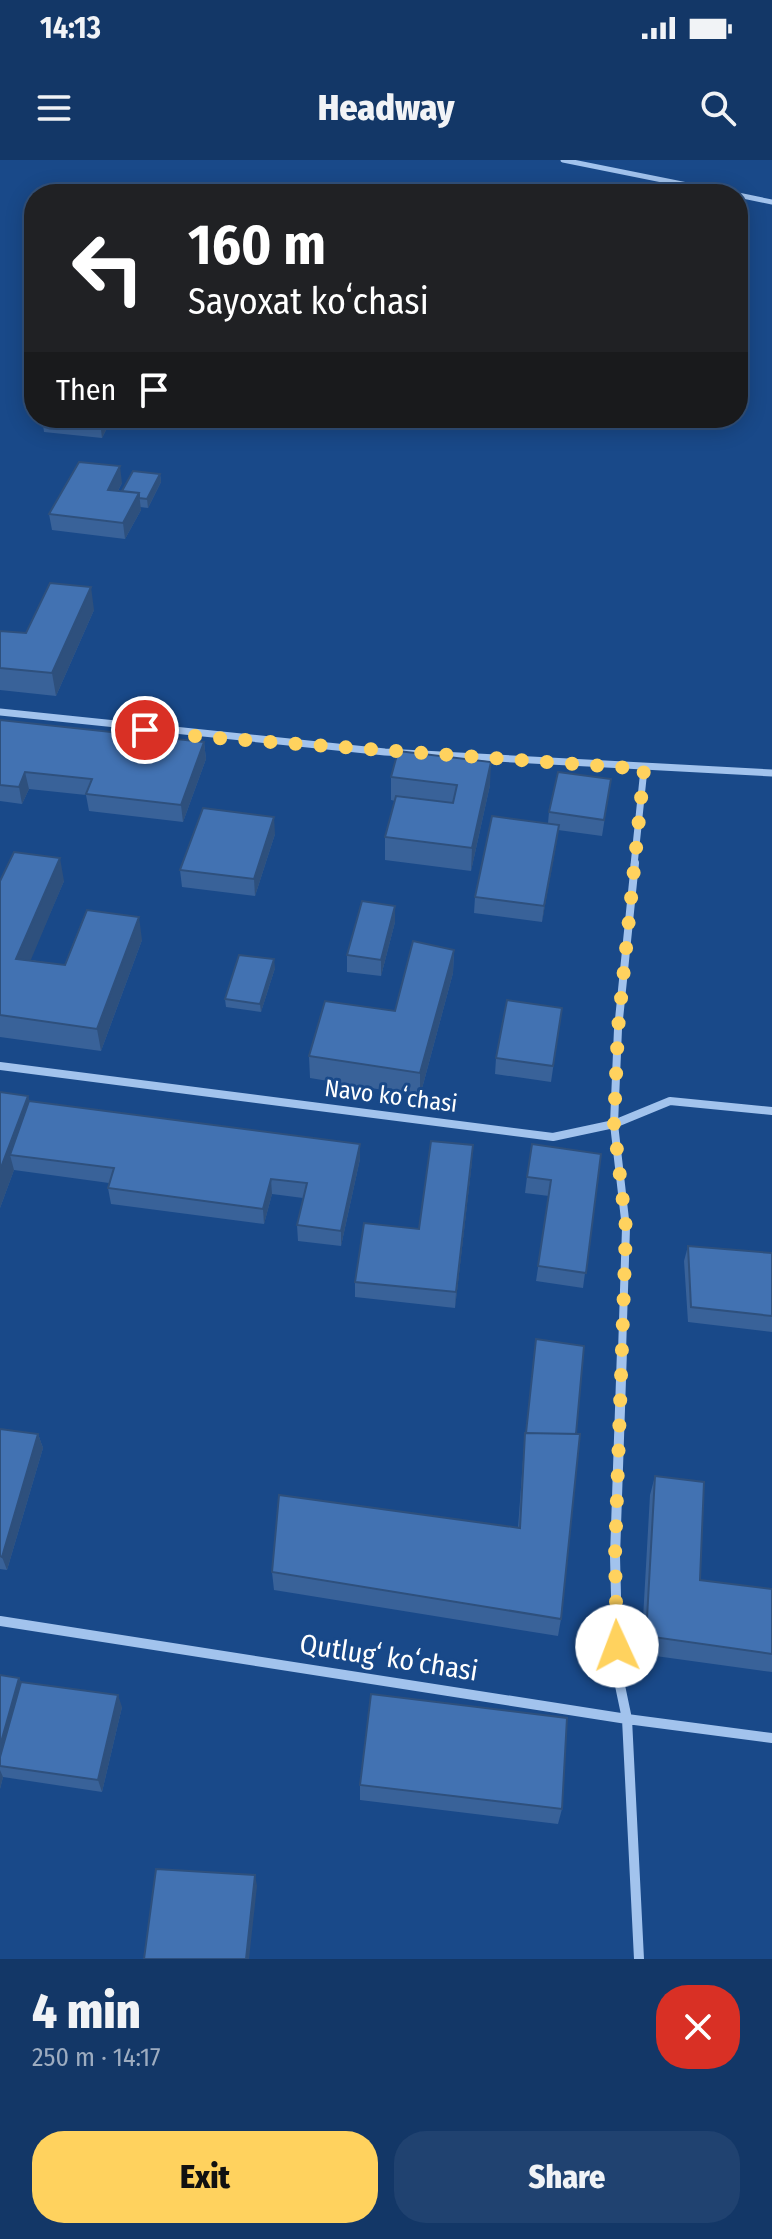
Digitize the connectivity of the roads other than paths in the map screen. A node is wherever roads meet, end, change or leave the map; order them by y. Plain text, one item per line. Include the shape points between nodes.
1 (563, 160) edge
2 (681, 184) edge
3 (748, 197) edge
4 (772, 202) edge
5 (0, 712) edge
6 (644, 769) junction
7 (772, 773) edge
8 (0, 1066) edge
9 (772, 1111) edge
10 (614, 1124) junction
11 (0, 1621) edge
12 (627, 1719) junction
13 (772, 1738) edge
14 (639, 1959) edge

1 - 2 street
3 - 4 street
5 - 6 street via 203,737
6 - 7 street
6 - 10 street via 618,1029
8 - 10 street, Navo koʻchasi via 553,1137
9 - 10 street, Navo koʻchasi via 670,1101
10 - 12 street via 626,1228 615,1556 618,1676
11 - 12 street, Qutlugʻ koʻchasi
12 - 13 street, Qutlugʻ koʻchasi
12 - 14 street

